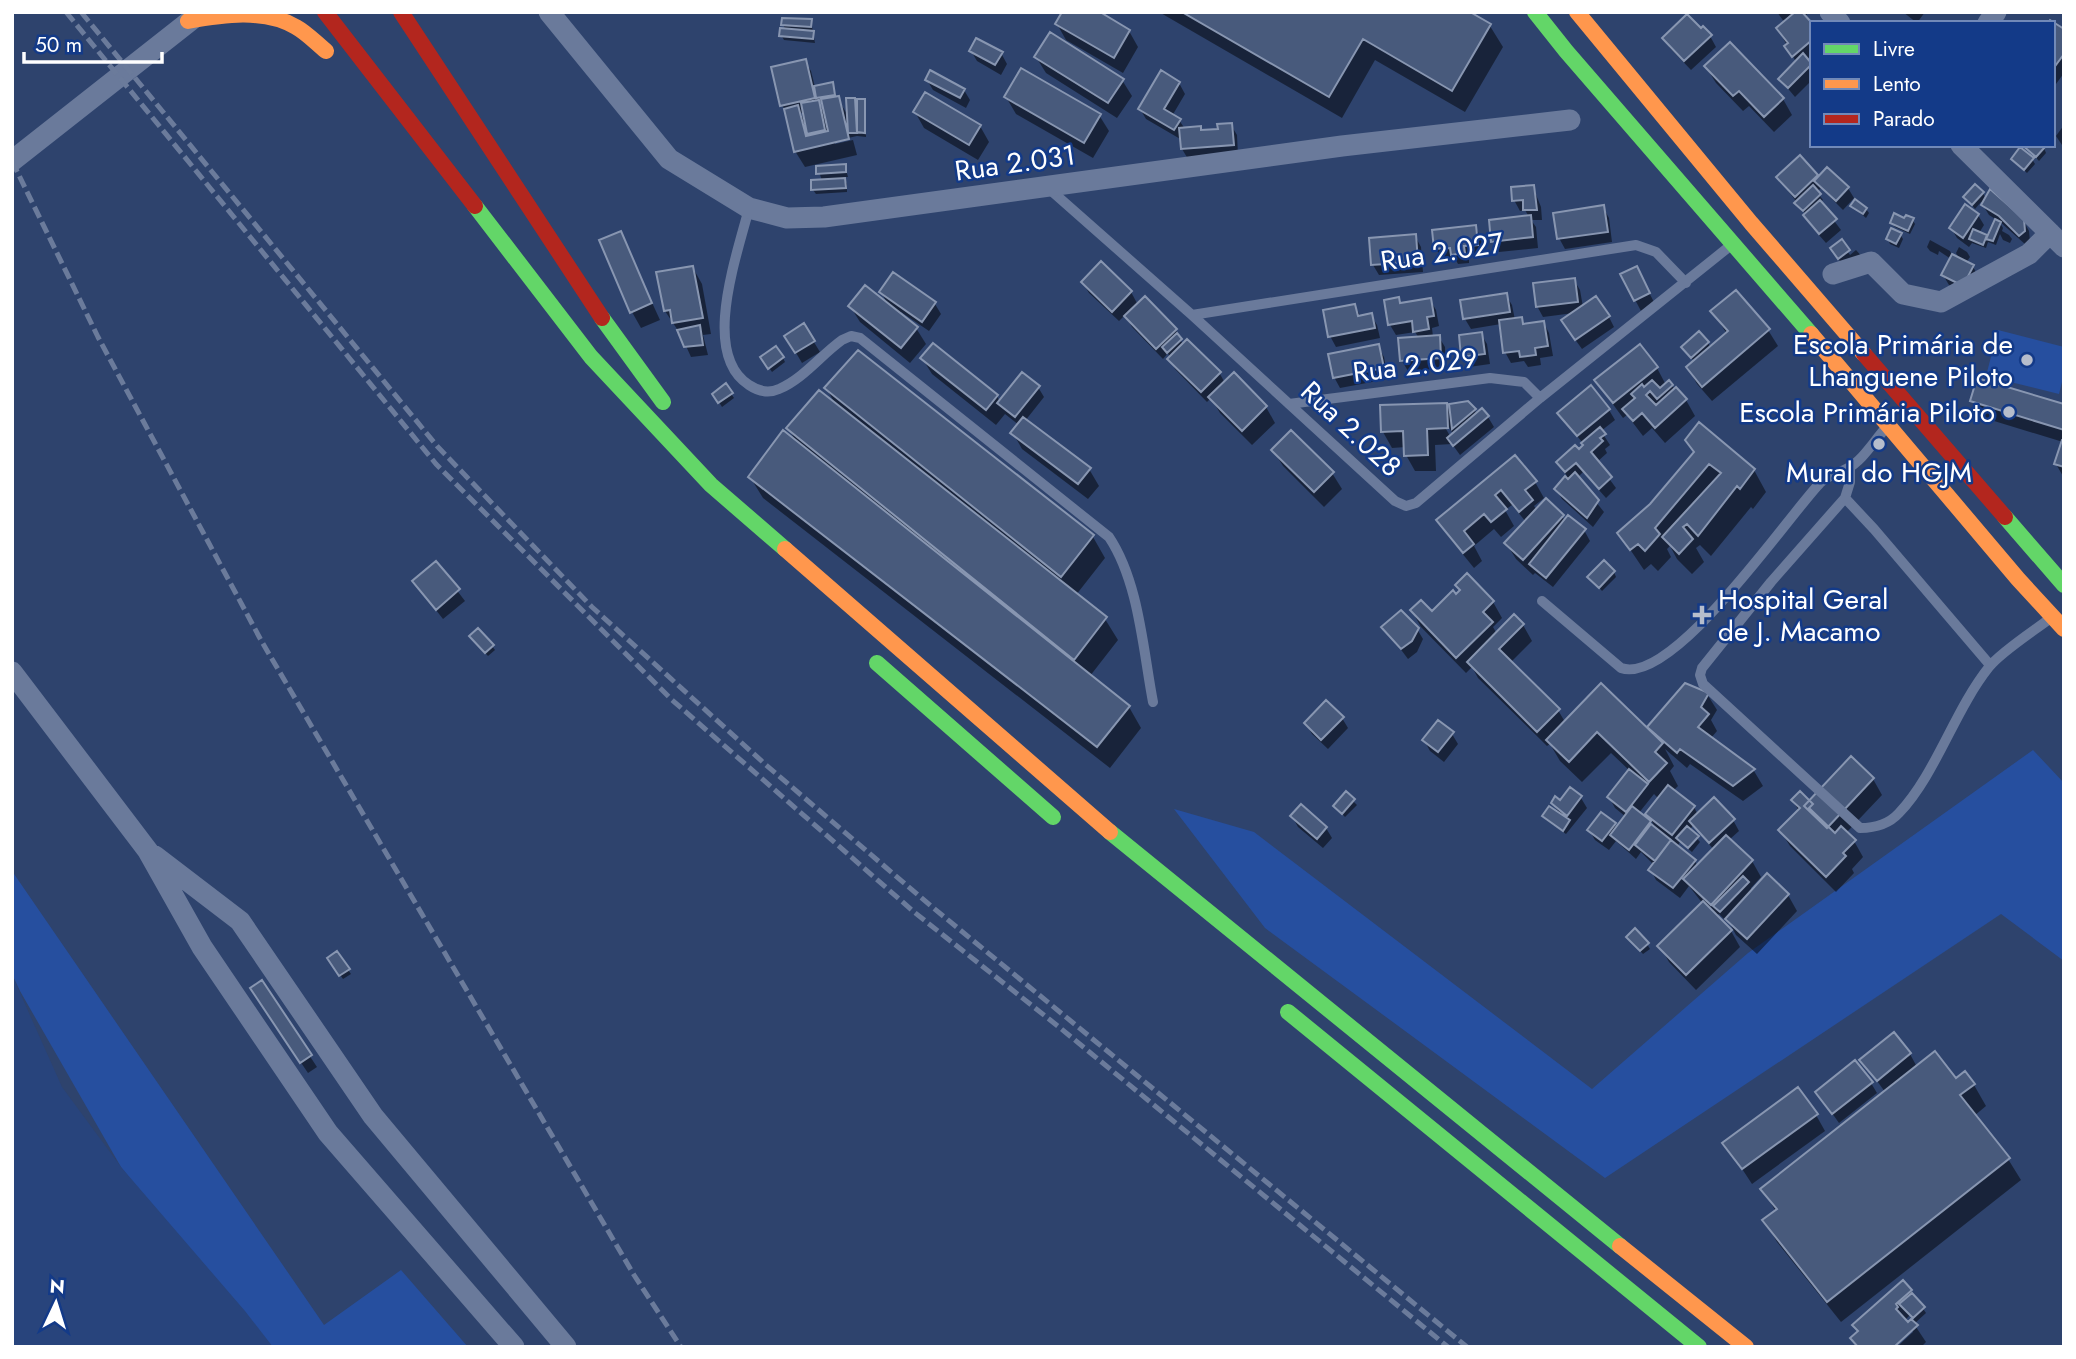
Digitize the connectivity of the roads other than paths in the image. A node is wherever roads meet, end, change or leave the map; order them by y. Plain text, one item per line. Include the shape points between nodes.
1 (296, 12) edge
2 (326, 12) edge
3 (401, 12) edge
4 (549, 12) edge
5 (1525, 12) edge
6 (1535, 12) edge
7 (1577, 12) edge
8 (194, 17) edge
9 (1566, 51) junction
10 (1570, 120) dead end
11 (1963, 147) edge
12 (12, 161) edge
13 (1047, 187) junction
14 (749, 208) junction
15 (2057, 240) edge
16 (1734, 243) junction
17 (1833, 274) dead end
18 (1686, 283) junction
19 (1192, 316) junction
20 (1540, 398) junction
21 (1289, 404) junction
22 (671, 412) dead end
23 (1888, 426) junction
24 (696, 445) dead end
25 (1850, 468) junction
26 (1845, 498) junction
27 (818, 578) junction
28 (2064, 584) edge
29 (1542, 601) dead end
30 (2060, 618) edge
31 (865, 653) dead end
32 (1990, 665) junction
33 (12, 673) edge
34 (1153, 702) dead end
35 (1061, 824) dead end
36 (148, 851) junction
37 (1272, 999) dead end
38 (514, 1347) edge
39 (566, 1347) edge
40 (1699, 1347) edge
41 (1746, 1347) edge

1 - 8 highway via 330,56 292,24 265,18
2 - 27 highway via 591,357 711,485
3 - 22 highway via 612,335
4 - 14 street, Rua 2.031 via 669,159
5 - 9 highway
6 - 9 highway
7 - 28 highway via 1760,233
8 - 12 street
9 - 16 highway
10 - 13 street, Rua 2.031 via 1342,145
11 - 15 street
13 - 14 street, Rua 2.031 via 824,217 787,218
13 - 19 lane, Rua 2.028
14 - 34 lane via 726,298 728,355 737,376 757,390 778,390 842,340 860,338 1109,537 1135,603
15 - 17 street via 1941,302 1903,294 1871,262
16 - 18 lane, Rua 2.028
16 - 23 highway
18 - 19 lane, Rua 2.027 via 1656,252 1636,245
18 - 20 lane, Rua 2.028
19 - 21 lane, Rua 2.028
20 - 21 lane, Rua 2.029 via 1524,382 1490,378
20 - 21 lane, Rua 2.028 via 1416,503 1406,506
23 - 25 lane
23 - 30 highway via 2018,579
24 - 27 highway
25 - 26 lane
25 - 29 lane via 1822,481 1705,622 1637,670 1621,668
26 - 32 lane
26 - 32 lane via 1702,668 1703,684 1860,828 1874,828 1898,814 1923,779
27 - 41 highway via 1143,861
30 - 32 lane
31 - 35 highway
33 - 36 street
36 - 38 street via 202,947 328,1133
36 - 39 street via 240,921 373,1116
37 - 40 highway

